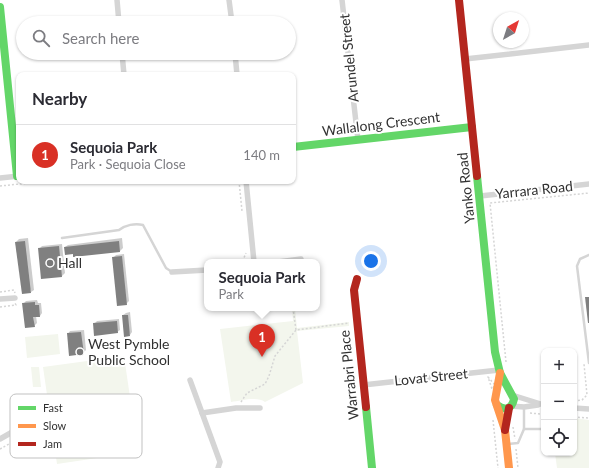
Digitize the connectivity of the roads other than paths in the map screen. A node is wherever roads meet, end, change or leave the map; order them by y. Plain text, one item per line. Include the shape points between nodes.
1 (117, 0) edge
2 (229, 0) edge
3 (342, 0) edge
4 (459, 0) edge
5 (0, 7) edge
6 (118, 16) edge
7 (231, 16) edge
8 (589, 45) edge
9 (465, 59) junction
10 (123, 60) edge
11 (236, 60) edge
12 (124, 72) edge
13 (237, 72) edge
14 (472, 126) junction
15 (358, 140) junction
16 (296, 147) edge
17 (16, 157) edge
18 (16, 176) edge
19 (0, 178) edge
20 (246, 184) edge
21 (589, 184) edge
22 (480, 196) junction
23 (62, 238) dead end
24 (589, 255) edge
25 (254, 259) edge
26 (204, 270) edge
27 (172, 272) joint
28 (357, 279) dead end
29 (15, 298) dead end
30 (0, 299) edge
31 (589, 363) edge
32 (499, 372) junction
33 (190, 380) dead end
34 (363, 385) junction
35 (511, 394) junction
36 (497, 395) junction
37 (497, 405) junction
38 (541, 405) edge
39 (541, 405) edge
40 (510, 407) junction
41 (524, 407) junction
42 (260, 408) dead end
43 (577, 408) edge
44 (589, 409) edge
45 (202, 412) junction
46 (543, 420) edge
47 (524, 429) junction
48 (505, 430) junction
49 (10, 434) edge
50 (0, 440) edge
51 (506, 445) junction
52 (218, 468) edge
53 (372, 468) edge
54 (508, 468) edge

1 - 6 street
2 - 7 street
3 - 15 street, Arundel Street
4 - 9 main road, Yanko Road
5 - 17 main road
8 - 9 street
9 - 14 main road, Yanko Road
10 - 12 street
11 - 13 street
14 - 15 main road, Wallalong Crescent
14 - 22 main road, Yanko Road
15 - 16 main road, Wallalong Crescent
18 - 19 street
20 - 25 street
21 - 22 street, Yarrara Road
22 - 32 main road, Yanko Road
23 - 27 lane via 143,225 166,268
24 - 31 lane via 580,258 577,266
26 - 27 street
28 - 34 main road, Warrabri Place via 354,290
29 - 30 street
32 - 34 street, Lovat Street
32 - 35 main road, Yanko Road
32 - 36 main road, Yanko Road
33 - 45 street
34 - 53 main road, Warrabri Place
35 - 36 main road via 503,391
35 - 38 street
35 - 40 main road, Yanko Road via 514,401
36 - 37 main road, Yanko Road
37 - 40 main road via 502,409
37 - 48 main road, Yanko Road
39 - 41 street
40 - 41 street
40 - 48 main road, Yanko Road
41 - 47 lane
42 - 45 street
43 - 44 street
45 - 52 street via 220,462
46 - 47 lane via 542,429
47 - 51 lane via 518,443
48 - 51 main road, Yanko Road
49 - 50 street
51 - 54 main road, Yanko Road

